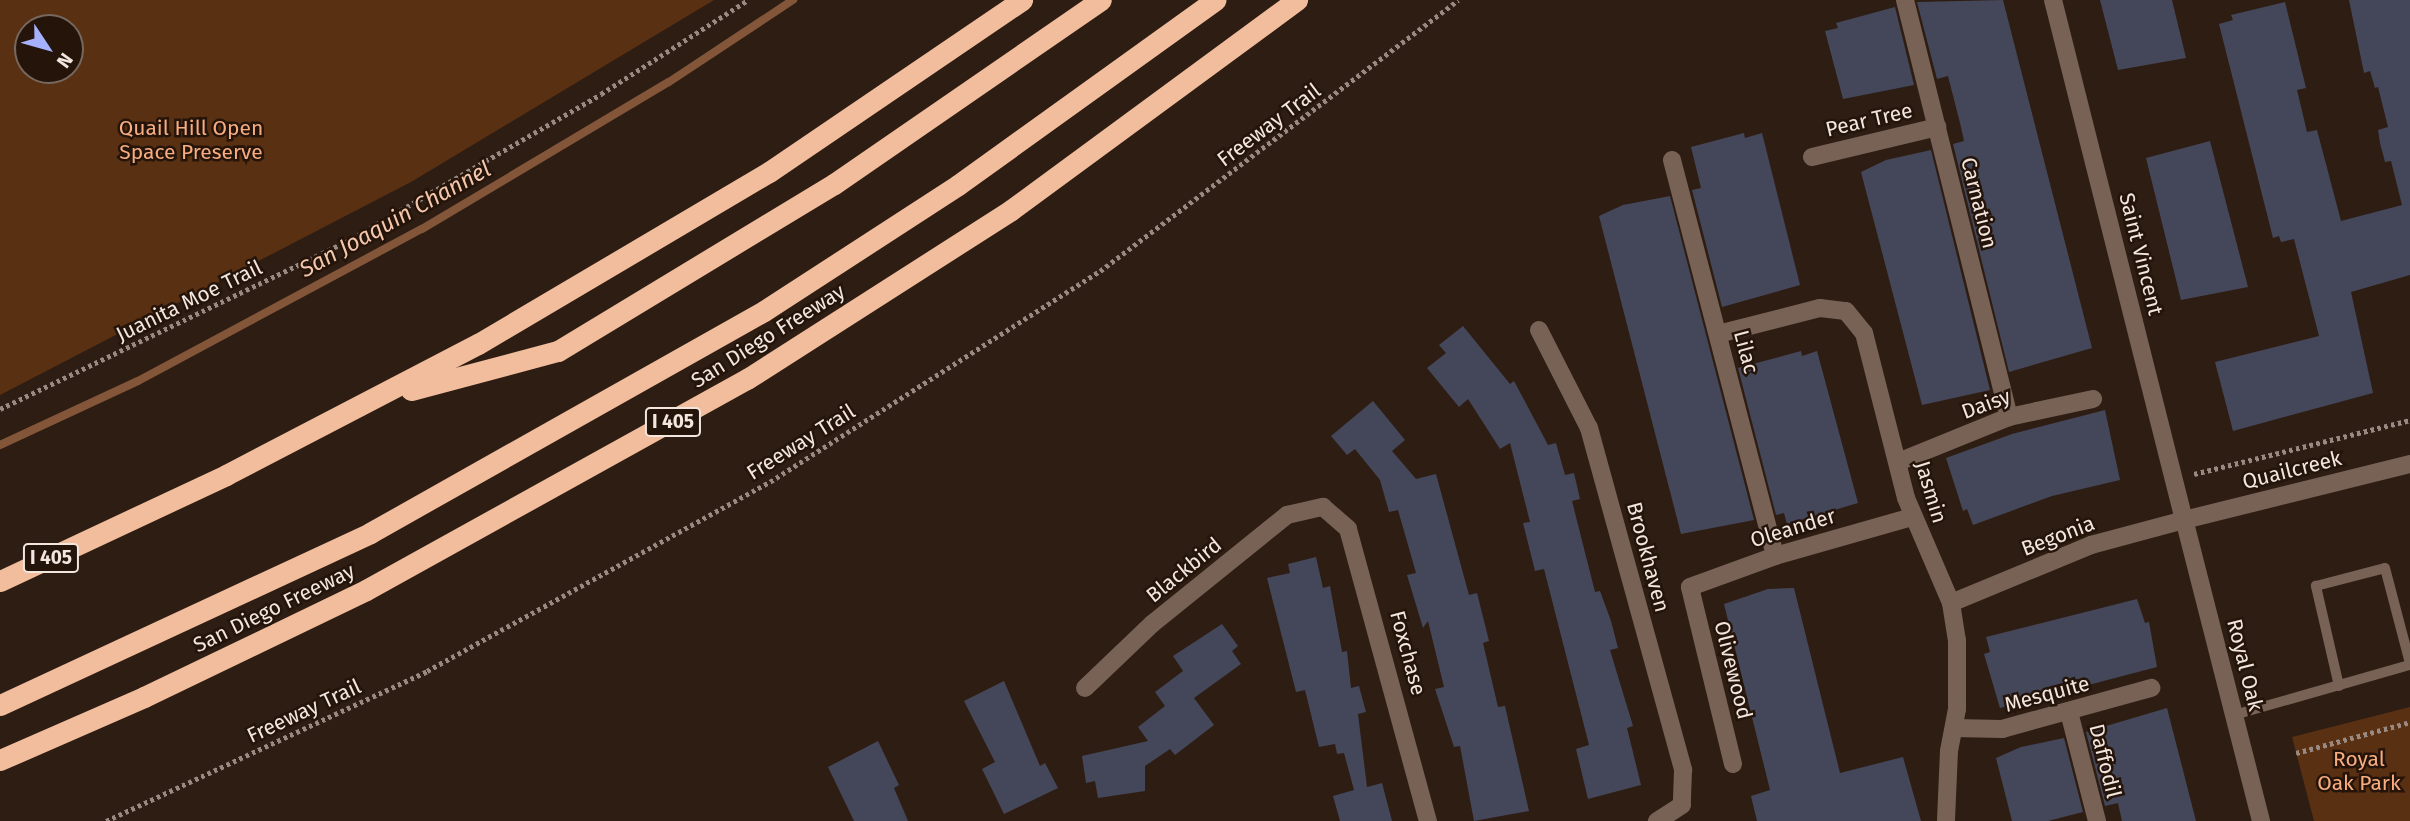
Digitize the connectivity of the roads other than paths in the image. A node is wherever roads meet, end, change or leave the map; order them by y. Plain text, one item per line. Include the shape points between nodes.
1 (1022, 0) edge
2 (1101, 0) edge
3 (1214, 0) edge
4 (1297, 0) edge
5 (1905, 0) edge
6 (2053, 0) edge
7 (1937, 127) junction
8 (1812, 157) dead end
9 (1672, 160) dead end
10 (1539, 330) dead end
11 (1718, 334) junction
12 (2093, 399) dead end
13 (375, 400) junction
14 (2009, 417) junction
15 (1898, 462) junction
16 (2410, 464) edge
17 (1323, 508) joint
18 (1912, 517) junction
19 (2184, 520) junction
20 (1775, 555) junction
21 (0, 581) edge
22 (1690, 587) joint
23 (1951, 603) junction
24 (2410, 664) edge
25 (2339, 685) junction
26 (1085, 688) dead end
27 (2151, 688) dead end
28 (0, 705) edge
29 (2070, 712) junction
30 (2234, 716) junction
31 (1954, 728) junction
32 (0, 760) edge
33 (1733, 764) dead end
34 (1428, 821) edge
35 (1657, 821) edge
36 (1947, 821) edge
37 (2097, 821) edge
38 (2261, 821) edge

1 - 13 highway, I 405 via 780,164 632,256
2 - 13 highway via 834,184 558,351
3 - 28 highway via 958,185 764,311 370,533
4 - 32 highway, San Diego Freeway / I 405 via 1011,210 724,393 366,590 144,697
5 - 7 street, Carnation
6 - 19 street, Saint Vincent
7 - 8 street, Pear Tree
7 - 14 street, Carnation
9 - 11 street, Lilac
10 - 35 street, Brookhaven via 1589,428 1682,770 1682,805
11 - 15 street, Jasmin via 1820,309 1846,311 1864,333
11 - 20 street, Lilac
12 - 14 street, Daisy
13 - 21 highway, I 405
14 - 15 street, Daisy
15 - 18 street, Jasmin
16 - 19 street, Quailcreek
17 - 26 street, Blackbird via 1287,515 1152,624
17 - 34 street, Foxchase via 1348,529
18 - 20 street, Oleander
18 - 23 street, Jasmin
19 - 23 street, Begonia via 2091,545
19 - 30 street, Royal Oak
20 - 22 street, Oleander
22 - 33 street, Olivewood
23 - 31 street, Jasmin via 1958,674
24 - 25 lane
24 - 25 lane via 2385,568 2316,586
25 - 30 lane
27 - 29 street, Mesquite
29 - 31 street, Mesquite via 2002,729
29 - 37 street, Daffodil
30 - 38 street, Royal Oak
31 - 36 street, Jasmin

